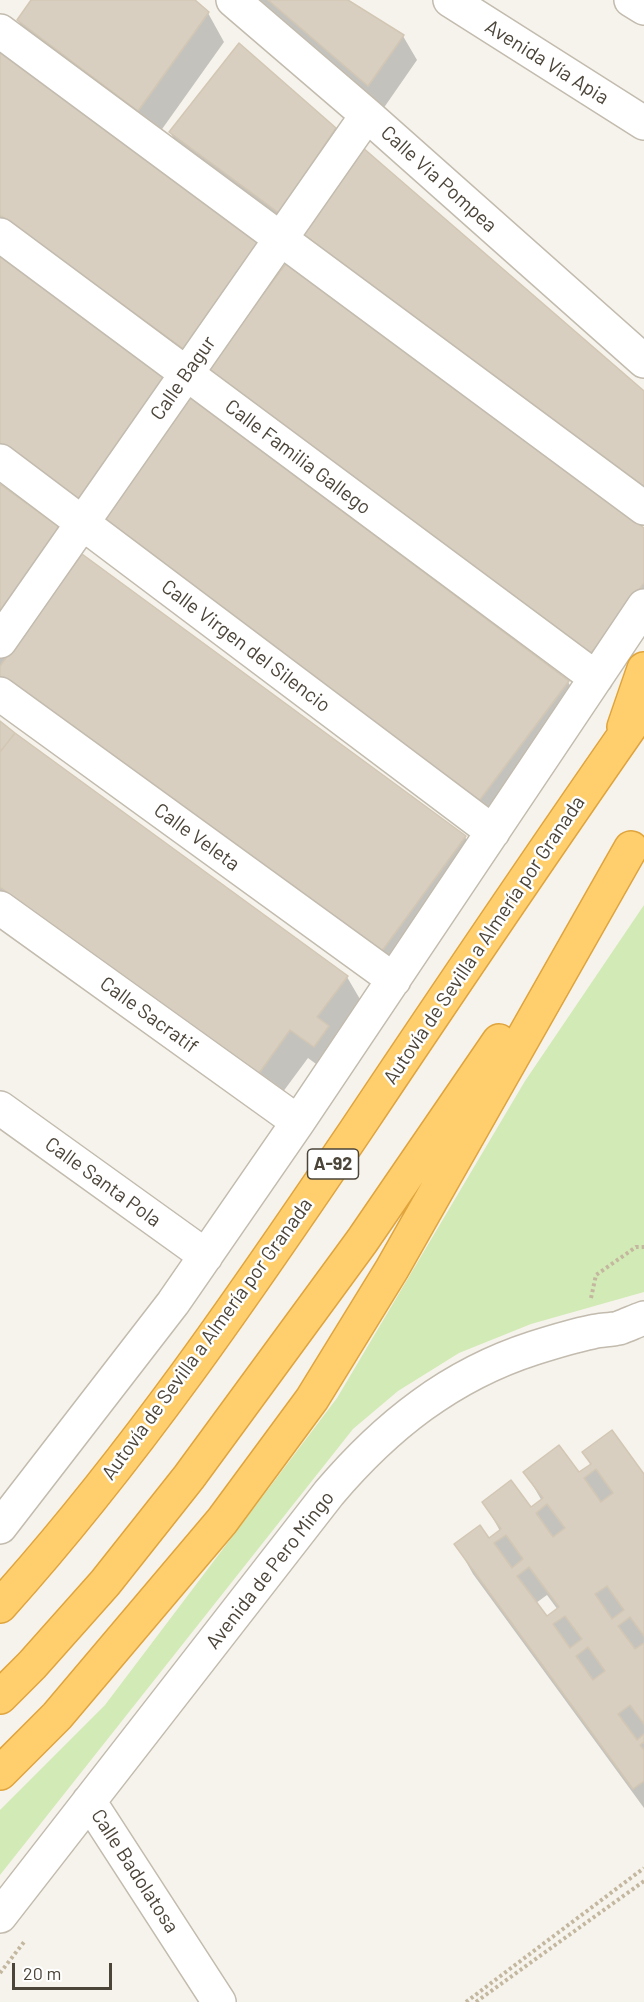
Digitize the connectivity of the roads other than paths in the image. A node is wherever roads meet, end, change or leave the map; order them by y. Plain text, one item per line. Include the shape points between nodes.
1 (233, 0) edge
2 (450, 0) edge
3 (630, 0) edge
4 (644, 9) edge
5 (0, 31) edge
6 (367, 115) junction
7 (644, 123) edge
8 (0, 236) edge
9 (280, 239) junction
10 (644, 361) edge
11 (186, 374) junction
12 (0, 461) edge
13 (644, 508) edge
14 (82, 523) junction
15 (644, 606) edge
16 (0, 641) edge
17 (644, 669) edge
18 (596, 678) junction
19 (0, 694) edge
20 (644, 707) edge
21 (619, 743) junction
22 (493, 832) junction
23 (638, 838) edge
24 (0, 908) edge
25 (394, 980) junction
26 (0, 1108) edge
27 (298, 1122) junction
28 (206, 1256) junction
29 (636, 1326) edge
30 (0, 1527) edge
31 (0, 1605) edge
32 (0, 1697) edge
33 (0, 1773) edge
34 (89, 1801) junction
35 (0, 1916) edge
36 (219, 2002) edge

1 - 6 street, Calle Via Pompea
2 - 7 street, Avenida Vía Apia
3 - 4 street
5 - 9 street
6 - 9 street, Calle Bagur
6 - 10 street, Calle Via Pompea
8 - 11 street, Calle Familia Gallego
9 - 11 street, Calle Bagur
9 - 13 street
11 - 14 street, Calle Bagur
11 - 18 street, Calle Familia Gallego
12 - 14 street, Calle Virgen del Silencio
14 - 16 street, Calle Bagur
14 - 22 street, Calle Virgen del Silencio
15 - 18 street
17 - 21 highway
18 - 22 street
19 - 25 street, Calle Veleta
20 - 21 highway, Autovía de Sevilla a Almería por Granada / A-92
21 - 31 highway, Autovía de Sevilla a Almería por Granada / A-92 via 216,1333 71,1523
22 - 25 street
23 - 32 highway via 362,1241 189,1477 105,1583
23 - 33 highway via 392,1269 312,1399 222,1521 57,1716
24 - 27 street, Calle Sacratif
25 - 27 street
26 - 28 street, Calle Santa Pola
27 - 28 street
28 - 30 street
29 - 34 street, Avenida de Pero Mingo via 543,1345 494,1364 425,1401 376,1442 329,1493
34 - 35 street, Avenida de Pero Mingo
34 - 36 street, Calle Badolatosa

